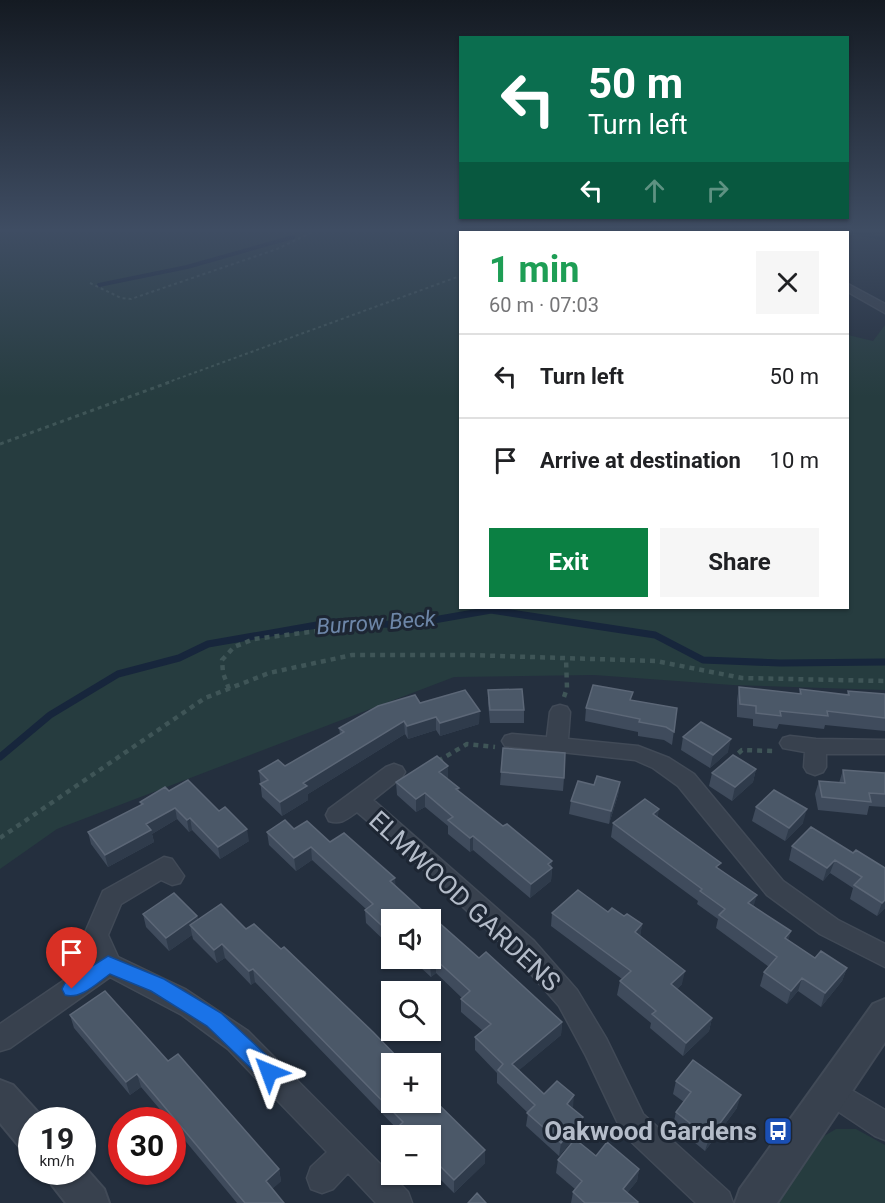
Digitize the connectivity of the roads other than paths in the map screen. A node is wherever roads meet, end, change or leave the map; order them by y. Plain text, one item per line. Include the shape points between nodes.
1 (849, 288) edge
2 (885, 309) edge
3 (560, 712) road end
4 (512, 741) road end
5 (790, 743) road end
6 (557, 744) junction
7 (885, 747) edge
8 (394, 771) dead end
9 (172, 876) dead end
10 (885, 956) edge
11 (108, 964) junction
12 (885, 1014) edge
13 (0, 1039) edge
14 (831, 1091) junction
15 (0, 1096) edge
16 (18, 1117) edge
17 (885, 1126) edge
18 (348, 1152) junction
19 (322, 1178) dead end
20 (75, 1185) edge
21 (90, 1203) edge
22 (397, 1203) edge
23 (718, 1203) edge
24 (754, 1203) edge

1 - 2 street
3 - 6 street
4 - 6 street
5 - 7 street via 815,756
6 - 10 street via 638,753 669,769 686,780 776,888 830,927
8 - 23 street, ELMWOOD GARDENS via 347,807 417,850 525,949 568,998 633,1124
9 - 11 street via 164,866 112,898 96,935
11 - 13 street
11 - 18 street via 158,985 214,1020
12 - 14 street
14 - 17 street
14 - 24 street
15 - 16 street
18 - 19 street
18 - 22 street
20 - 21 street

